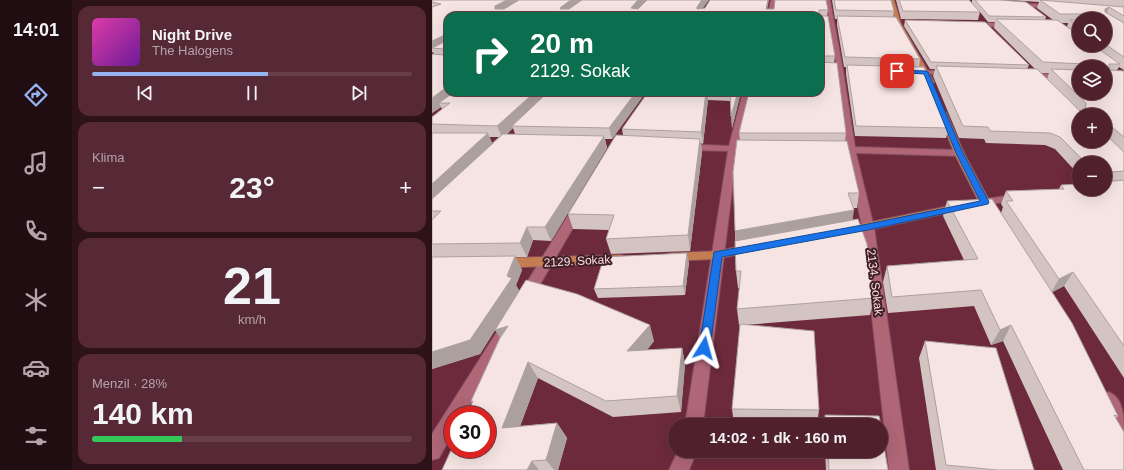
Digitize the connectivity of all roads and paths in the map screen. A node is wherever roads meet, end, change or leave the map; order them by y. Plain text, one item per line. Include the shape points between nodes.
1 (773, 0) edge
2 (828, 0) edge
3 (892, 0) edge
4 (1006, 4) edge
5 (1026, 5) junction
6 (1061, 8) edge
7 (771, 12) edge
8 (1038, 14) edge
9 (977, 15) edge
10 (970, 25) edge
11 (986, 25) junction
12 (1016, 26) edge
13 (991, 31) edge
14 (1030, 70) edge
15 (902, 71) edge
16 (926, 72) junction
17 (957, 73) edge
18 (1020, 75) edge
19 (1072, 77) edge
20 (1038, 78) junction
21 (932, 87) edge
22 (746, 96) edge
23 (941, 109) edge
24 (678, 147) edge
25 (733, 149) junction
26 (764, 149) edge
27 (820, 149) edge
28 (851, 150) junction
29 (959, 153) junction
30 (1027, 196) edge
31 (585, 197) edge
32 (985, 202) junction
33 (998, 222) edge
34 (868, 227) junction
35 (838, 233) edge
36 (762, 246) edge
37 (717, 255) junction
38 (663, 257) edge
39 (632, 259) edge
40 (546, 263) junction
41 (493, 264) edge
42 (518, 309) edge
43 (510, 322) edge
44 (1103, 390) edge
45 (460, 406) edge
46 (695, 418) edge
47 (1124, 424) edge
48 (444, 432) edge
49 (432, 451) edge
50 (685, 458) edge
51 (679, 470) edge
52 (899, 470) edge

1 - 7 street
2 - 28 street, 2134. Sokak
3 - 16 main road via 898,23
4 - 5 street
5 - 6 street
5 - 8 street
9 - 11 street
10 - 11 street
11 - 12 street
11 - 13 street
14 - 20 street
15 - 16 street
16 - 17 street
16 - 21 main road
18 - 20 street
19 - 20 street
22 - 25 street
23 - 29 main road
24 - 25 street
25 - 26 street
25 - 37 street
27 - 28 street
28 - 29 street
28 - 34 street, 2134. Sokak
29 - 32 main road
30 - 32 street
31 - 40 street
32 - 33 street
32 - 34 main road
34 - 35 main road
34 - 52 street, 2134. Sokak
36 - 37 main road
37 - 38 main road
37 - 46 street
39 - 40 main road, 2129. Sokak
40 - 41 main road, 2129. Sokak
40 - 42 street
43 - 45 street
44 - 47 street
48 - 49 street
50 - 51 street

